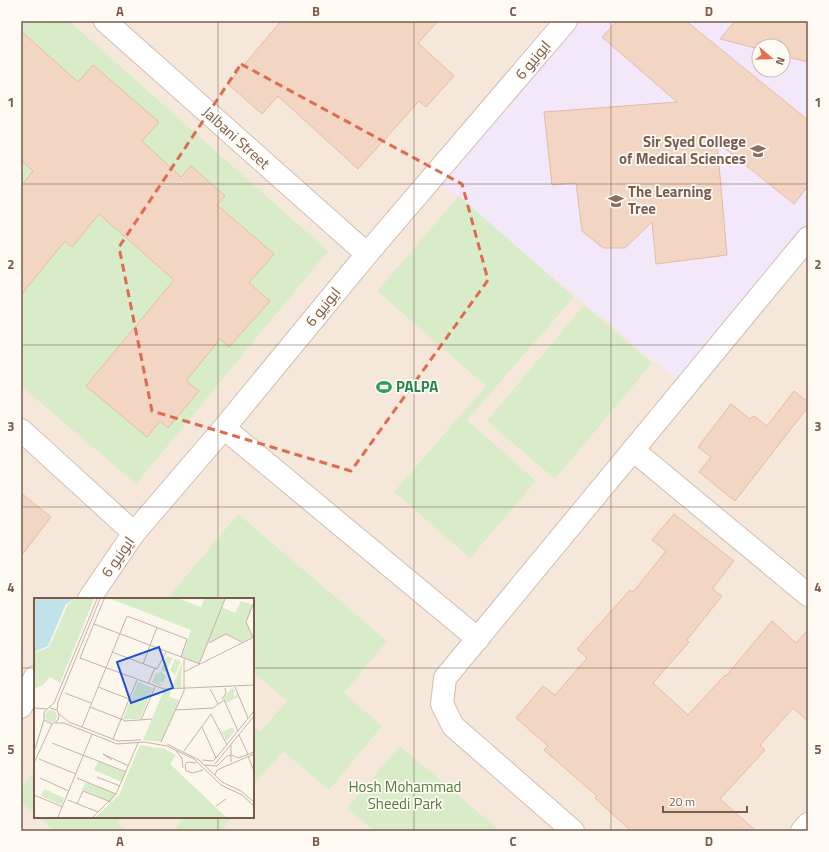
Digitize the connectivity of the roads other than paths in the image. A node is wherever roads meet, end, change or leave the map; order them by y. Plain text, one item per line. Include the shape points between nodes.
1 (105, 21) edge
2 (566, 21) edge
3 (808, 238) edge
4 (367, 254) junction
5 (224, 428) junction
6 (21, 430) edge
7 (633, 450) junction
8 (134, 533) junction
9 (808, 595) edge
10 (90, 598) edge
11 (478, 639) junction
12 (34, 679) edge
13 (21, 707) edge
14 (808, 824) edge
15 (573, 831) edge
16 (802, 831) edge

1 - 4 street, Jalbani Street
2 - 4 street, ایونیو 6
3 - 7 street
4 - 5 street, ایونیو 6
5 - 8 street, ایونیو 6
5 - 11 street
6 - 8 street
7 - 9 street
7 - 11 street
8 - 10 street, ایونیو 6
11 - 15 street via 445,678 442,704 453,726
12 - 13 street
14 - 16 street

